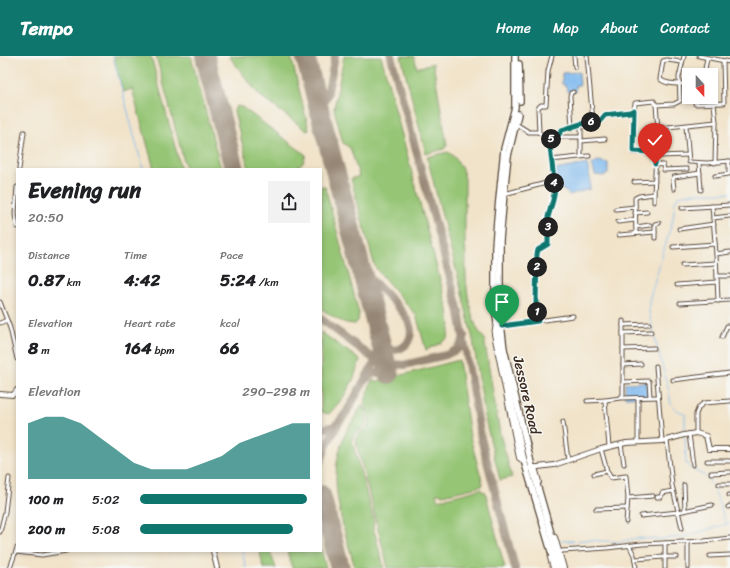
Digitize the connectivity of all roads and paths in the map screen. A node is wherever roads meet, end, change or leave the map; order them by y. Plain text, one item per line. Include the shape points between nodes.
1 (515, 56) edge
2 (519, 56) edge
3 (552, 56) edge
4 (574, 56) edge
5 (587, 56) edge
6 (684, 56) edge
7 (700, 56) edge
8 (706, 58) junction
9 (723, 61) junction
10 (682, 62) junction
11 (730, 62) edge
12 (575, 66) dead end
13 (705, 68) edge
14 (724, 80) junction
15 (730, 80) edge
16 (679, 84) junction
17 (573, 92) dead end
18 (714, 104) edge
19 (718, 104) edge
20 (656, 105) junction
21 (634, 110) junction
22 (593, 122) junction
23 (716, 122) junction
24 (516, 124) junction
25 (581, 124) junction
26 (686, 126) junction
27 (572, 128) junction
28 (24, 132) dead end
29 (539, 133) junction
30 (557, 137) junction
31 (549, 139) junction
32 (581, 139) junction
33 (605, 139) dead end
34 (656, 154) junction
35 (688, 155) junction
36 (581, 156) junction
37 (588, 156) dead end
38 (551, 160) junction
39 (730, 161) edge
40 (715, 162) junction
41 (699, 163) junction
42 (655, 164) junction
43 (19, 168) edge
44 (688, 169) dead end
45 (700, 173) junction
46 (715, 176) dead end
47 (554, 181) junction
48 (655, 181) junction
49 (634, 182) dead end
50 (674, 189) dead end
51 (701, 190) dead end
52 (504, 194) junction
53 (654, 194) junction
54 (16, 200) edge
55 (654, 202) dead end
56 (730, 205) edge
57 (712, 206) junction
58 (635, 207) junction
59 (682, 208) dead end
60 (616, 209) dead end
61 (647, 212) dead end
62 (635, 213) junction
63 (730, 216) edge
64 (713, 218) junction
65 (16, 220) edge
66 (635, 220) junction
67 (618, 222) dead end
68 (659, 223) dead end
69 (714, 224) junction
70 (650, 225) dead end
71 (636, 227) junction
72 (679, 229) dead end
73 (655, 232) junction
74 (636, 233) junction
75 (619, 235) dead end
76 (655, 238) dead end
77 (715, 244) junction
78 (674, 247) dead end
79 (730, 252) edge
80 (716, 254) junction
81 (716, 263) junction
82 (682, 265) dead end
83 (717, 276) junction
84 (730, 276) edge
85 (717, 282) junction
86 (677, 285) dead end
87 (730, 300) edge
88 (718, 301) junction
89 (0, 302) edge
90 (680, 304) dead end
91 (573, 316) dead end
92 (7, 320) junction
93 (538, 321) junction
94 (623, 321) dead end
95 (0, 323) edge
96 (499, 324) junction
97 (649, 324) dead end
98 (623, 325) junction
99 (730, 326) edge
100 (651, 332) dead end
101 (623, 333) junction
102 (722, 337) dead end
103 (654, 348) dead end
104 (623, 349) junction
105 (16, 355) edge
106 (641, 364) dead end
107 (623, 365) junction
108 (656, 366) dead end
109 (730, 373) edge
110 (673, 380) dead end
111 (623, 382) junction
112 (16, 391) edge
113 (0, 394) edge
114 (650, 397) junction
115 (658, 397) junction
116 (620, 398) junction
117 (638, 398) junction
118 (606, 400) junction
119 (730, 400) edge
120 (587, 401) dead end
121 (563, 422) dead end
122 (696, 433) junction
123 (686, 434) junction
124 (664, 441) junction
125 (638, 442) junction
126 (621, 444) junction
127 (609, 446) junction
128 (601, 449) junction
129 (730, 449) edge
130 (568, 460) junction
131 (707, 461) dead end
132 (730, 461) edge
133 (624, 464) dead end
134 (694, 465) dead end
135 (531, 468) junction
136 (607, 471) junction
137 (730, 472) edge
138 (711, 473) dead end
139 (594, 474) dead end
140 (9, 478) dead end
141 (719, 484) dead end
142 (730, 484) edge
143 (684, 485) dead end
144 (673, 491) junction
145 (653, 496) dead end
146 (657, 497) dead end
147 (628, 498) junction
148 (712, 505) dead end
149 (627, 508) junction
150 (596, 510) dead end
151 (685, 510) junction
152 (678, 512) junction
153 (641, 516) dead end
154 (626, 522) dead end
155 (682, 528) dead end
156 (0, 532) edge
157 (730, 538) edge
158 (688, 542) junction
159 (665, 543) junction
160 (629, 545) junction
161 (16, 552) joint
162 (60, 552) edge
163 (213, 552) edge
164 (556, 554) junction
165 (730, 555) edge
166 (710, 556) dead end
167 (664, 557) junction
168 (677, 557) dead end
169 (635, 559) junction
170 (10, 568) edge
171 (216, 568) edge
172 (553, 568) edge
173 (556, 568) edge
174 (561, 568) edge
175 (564, 568) edge
176 (636, 568) edge
177 (665, 568) edge
178 (688, 568) edge

1 - 96 highway via 516,107 504,149 497,220 494,283
2 - 24 highway, Jessore Road via 520,98
3 - 29 street via 548,71 546,105 538,108
4 - 12 street
5 - 22 street
6 - 10 street
7 - 8 street
8 - 9 street
8 - 13 street
9 - 11 street
9 - 14 street
10 - 16 street
10 - 16 street via 662,62 660,80
14 - 15 street
14 - 19 street via 724,103
16 - 20 street via 680,101
17 - 27 street via 570,96
18 - 23 street
20 - 21 street via 654,101 635,103
20 - 26 street via 658,128
21 - 22 street via 608,114 600,121
21 - 34 street via 633,151
22 - 25 street
23 - 26 street
23 - 40 street
24 - 29 street via 526,131
24 - 52 highway, Jessore Road via 508,156
25 - 27 street
25 - 32 street
26 - 35 street
27 - 30 street via 562,130
28 - 43 street
29 - 31 street
30 - 31 street
30 - 32 street
31 - 38 street
32 - 33 street
32 - 36 street
34 - 35 street
34 - 42 street
35 - 41 street via 689,162
36 - 37 street
36 - 38 street
38 - 47 street
39 - 40 street
39 - 46 street via 729,174
40 - 41 street
41 - 45 street
42 - 44 street via 664,165 664,170
42 - 48 street
45 - 50 street via 674,177
45 - 51 street
47 - 52 street
47 - 93 street via 555,194 548,217 548,244 538,250 537,254
48 - 49 street
48 - 53 street
52 - 96 highway, Jessore Road via 500,240
53 - 55 street
53 - 58 street via 636,197
54 - 65 street
56 - 57 street
57 - 59 street
57 - 64 street
58 - 60 street
58 - 62 street
61 - 62 street
62 - 66 street
63 - 64 street
64 - 69 street
66 - 67 street
66 - 71 street
68 - 73 street via 655,224
69 - 72 street
69 - 77 street
70 - 71 street
71 - 74 street
73 - 74 street
73 - 76 street
74 - 75 street
77 - 78 street
77 - 80 street
79 - 80 street
80 - 81 street
81 - 82 street
81 - 83 street
83 - 84 street
83 - 85 street
85 - 86 street
85 - 88 street
87 - 88 street
88 - 90 street
89 - 92 street
91 - 93 street
92 - 95 street
92 - 105 street
93 - 96 street
94 - 98 street
96 - 135 highway, Jessore Road
96 - 135 highway via 501,354 524,462
97 - 98 street
98 - 101 street
99 - 102 street via 727,326
100 - 101 street
101 - 104 street
103 - 104 street
104 - 107 street
106 - 107 street
107 - 111 street
108 - 115 street
109 - 110 street
111 - 114 street via 648,381
111 - 116 street via 623,394
112 - 113 street via 12,395
114 - 115 street
114 - 117 street
115 - 124 street
116 - 117 street
116 - 118 street
117 - 125 street
118 - 120 street
118 - 127 street
119 - 122 street via 704,403 699,407 696,414
121 - 130 street
122 - 123 street
122 - 129 street via 706,436 709,449
123 - 124 street
123 - 134 street
124 - 125 street
124 - 144 street
125 - 126 street
126 - 127 street
126 - 133 street
127 - 128 street
128 - 130 street
128 - 136 street
130 - 135 street
131 - 132 street
135 - 164 highway, Jessore Road
136 - 139 street
136 - 147 street via 611,478 626,476
137 - 138 street
140 - 156 street
141 - 142 street
143 - 151 street
144 - 146 street
144 - 152 street
145 - 147 street
147 - 149 street
148 - 151 street
149 - 150 street
149 - 154 street
151 - 152 street
152 - 153 street
152 - 155 street
157 - 158 street
158 - 159 street
158 - 178 street
159 - 160 street
159 - 167 street
160 - 164 street via 562,551
160 - 169 street
161 - 162 street via 42,555
161 - 170 street
163 - 171 street
164 - 172 street via 550,558
164 - 173 highway
164 - 174 highway, Jessore Road
164 - 175 street
165 - 166 street
167 - 168 street
167 - 169 street
167 - 177 street
169 - 176 street

